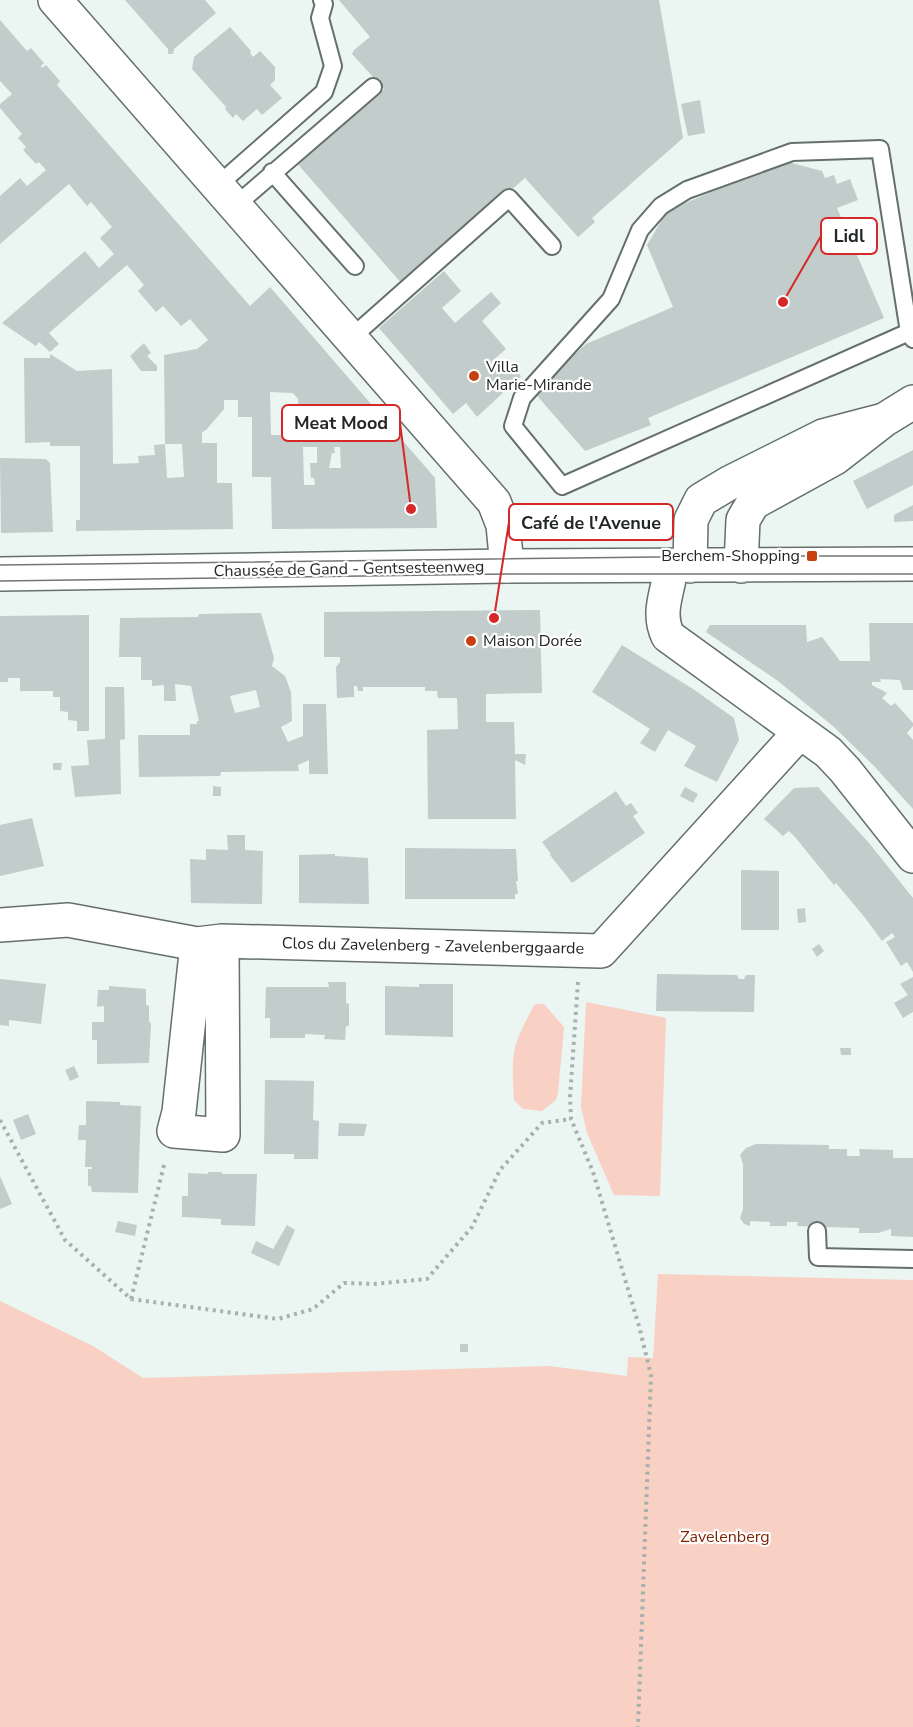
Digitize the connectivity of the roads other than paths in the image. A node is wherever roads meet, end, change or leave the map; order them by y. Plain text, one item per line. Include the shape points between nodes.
1 (55, 0) edge
2 (322, 0) edge
3 (373, 87) dead end
4 (272, 172) junction
5 (226, 196) junction
6 (552, 246) dead end
7 (355, 266) dead end
8 (911, 336) edge
9 (351, 338) junction
10 (913, 402) edge
11 (884, 420) junction
12 (913, 564) edge
13 (507, 566) junction
14 (681, 566) junction
15 (741, 566) junction
16 (0, 574) edge
17 (800, 732) junction
18 (913, 856) edge
19 (0, 925) edge
20 (210, 943) junction
21 (817, 1232) dead end
22 (913, 1259) edge

1 - 5 street
2 - 5 lane via 320,18 333,66 324,92
3 - 4 lane
4 - 5 lane
4 - 7 lane
5 - 9 street
6 - 9 lane via 509,198
8 - 8 lane via 562,486 513,426 522,398 610,298 640,230 661,206 687,190 792,152 880,149
9 - 13 street via 494,502 504,525
10 - 11 street
11 - 14 street via 823,436 702,500 691,520
11 - 15 street via 835,458 753,503 743,520
12 - 15 street, Chaussée de Gand - Gentsesteenweg
13 - 14 street, Chaussée de Gand - Gentsesteenweg
13 - 16 street, Chaussée de Gand - Gentsesteenweg
14 - 15 street, Chaussée de Gand - Gentsesteenweg
14 - 17 street via 663,611 662,624 668,636
17 - 18 street via 845,770
17 - 20 street, Clos du Zavelenberg - Zavelenberggaarde via 602,951
19 - 20 street, Clos du Zavelenberg - Zavelenberggaarde via 68,920
20 - 20 street via 174,1131 223,1135
21 - 22 lane via 818,1257

